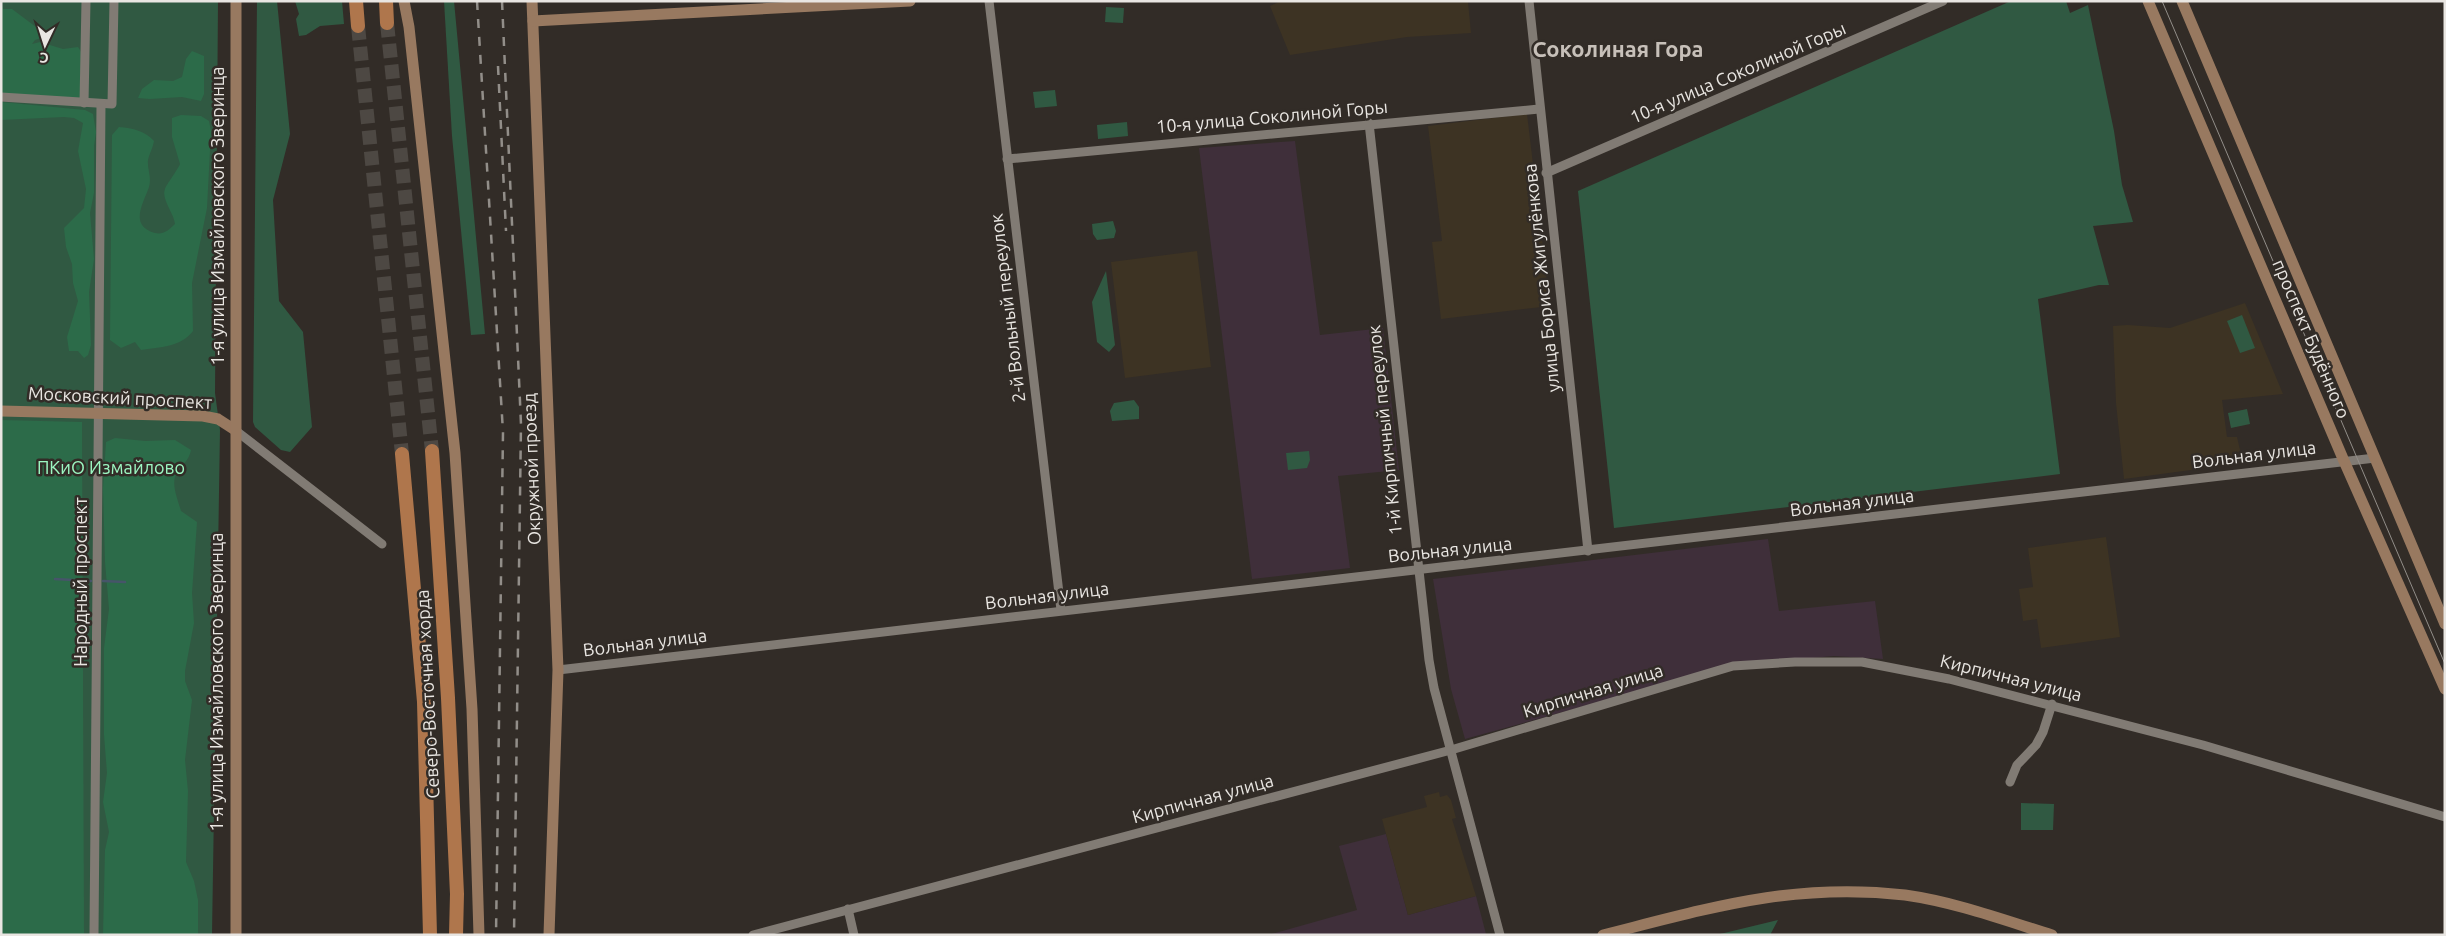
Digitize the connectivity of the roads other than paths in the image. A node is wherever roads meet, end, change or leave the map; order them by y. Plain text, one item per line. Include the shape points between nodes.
1 (86, 1) edge
2 (114, 1) edge
3 (236, 1) edge
4 (356, 1) edge
5 (386, 1) edge
6 (404, 1) edge
7 (532, 1) edge
8 (910, 1) edge
9 (989, 1) edge
10 (1529, 1) edge
11 (1943, 1) edge
12 (2148, 1) edge
13 (2182, 1) edge
14 (533, 21) junction
15 (387, 23) tunnel mouth
16 (358, 26) tunnel mouth
17 (1, 97) edge
18 (84, 103) junction
19 (101, 104) junction
20 (1539, 109) junction
21 (1369, 123) junction
22 (1007, 159) junction
23 (1546, 173) junction
24 (1, 411) edge
25 (98, 414) junction
26 (235, 430) junction
27 (432, 451) tunnel mouth
28 (402, 454) tunnel mouth
29 (2375, 458) junction
30 (2344, 461) junction
31 (382, 544) dead end
32 (1588, 551) junction
33 (1417, 570) junction
34 (1061, 610) junction
35 (2445, 624) edge
36 (558, 670) junction
37 (2445, 689) edge
38 (2052, 704) junction
39 (1452, 750) junction
40 (2010, 782) dead end
41 (2445, 817) edge
42 (848, 909) junction
43 (429, 932) edge
44 (1607, 934) edge
45 (94, 935) edge
46 (236, 935) edge
47 (456, 935) edge
48 (480, 935) edge
49 (549, 935) edge
50 (754, 935) edge
51 (854, 935) edge
52 (1500, 935) edge
53 (2052, 935) edge

1 - 18 street
2 - 19 street via 112,104
3 - 26 main road, 1-я улица Измайловского Зверинца
4 - 16 main road
5 - 15 main road
6 - 48 main road via 455,453 473,719
7 - 14 main road, Окружной проезд
8 - 14 main road
9 - 22 street, 2-й Вольный переулок
10 - 20 street, улица Бориса Жигулёнкова
11 - 23 street, 10-я улица Соколиной Горы
12 - 30 main road, проспект Будённого
13 - 29 main road, проспект Будённого
14 - 36 main road, Окружной проезд
17 - 18 street
18 - 19 street
19 - 25 street, Народный проспект
20 - 21 street, 10-я улица Соколиной Горы
20 - 23 street, улица Бориса Жигулёнкова
21 - 22 street, 10-я улица Соколиной Горы
21 - 33 street, 1-й Кирпичный переулок
22 - 34 street, 2-й Вольный переулок
23 - 32 street, улица Бориса Жигулёнкова
24 - 25 main road, Московский проспект
25 - 26 main road, Московский проспект via 211,417
25 - 45 street, Народный проспект
26 - 31 street
26 - 46 main road, 1-я улица Измайловского Зверинца
27 - 47 main road, Северо-Восточная хорда via 448,698
28 - 43 main road, Северо-Восточная хорда via 424,702
29 - 30 street, Вольная улица
29 - 35 main road, проспект Будённого
30 - 32 street, Вольная улица
30 - 37 main road, проспект Будённого
32 - 33 street, Вольная улица
33 - 34 street, Вольная улица
33 - 39 street, 1-й Кирпичный переулок via 1430,670
34 - 36 street, Вольная улица
36 - 49 main road, Окружной проезд
38 - 39 street, Кирпичная улица via 1949,678 1862,662 1733,666
38 - 40 street via 2039,738 2017,765
38 - 41 street, Кирпичная улица
39 - 42 street, Кирпичная улица
39 - 52 street, 1-й Кирпичный переулок
42 - 50 street, Кирпичная улица
42 - 51 street
44 - 53 main road via 1753,898 1835,890 1925,899

